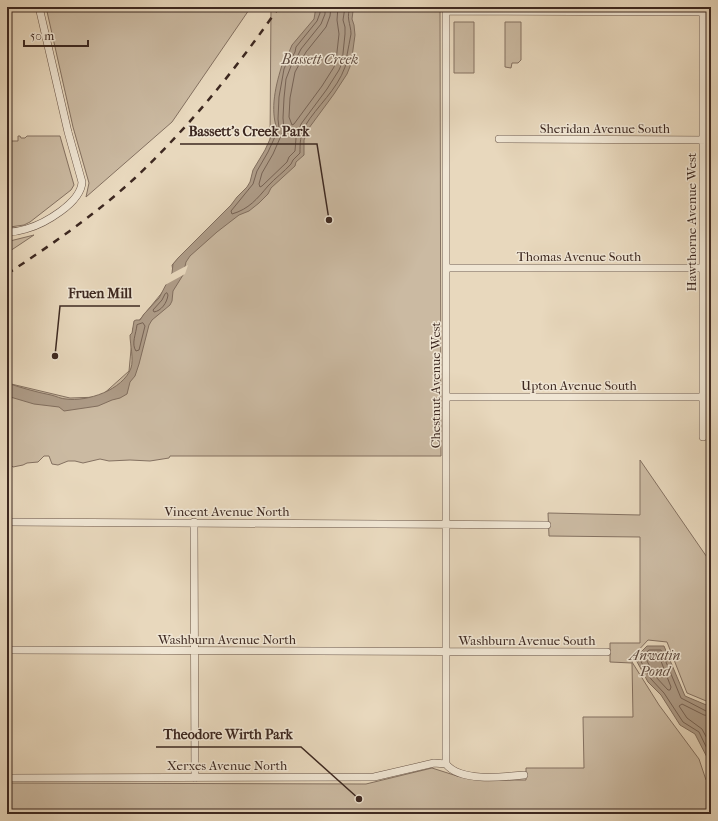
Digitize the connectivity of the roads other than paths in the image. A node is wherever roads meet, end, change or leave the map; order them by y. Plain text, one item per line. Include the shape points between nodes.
1 (39, 7) edge
2 (446, 9) edge
3 (703, 9) edge
4 (711, 12) edge
5 (499, 139) dead end
6 (707, 140) edge
7 (7, 232) edge
8 (447, 268) junction
9 (707, 268) edge
10 (447, 397) junction
11 (702, 397) junction
12 (711, 397) edge
13 (703, 437) dead end
14 (7, 522) edge
15 (194, 522) junction
16 (447, 524) junction
17 (547, 525) dead end
18 (7, 650) edge
19 (194, 651) junction
20 (447, 651) junction
21 (607, 652) dead end
22 (446, 764) junction
23 (524, 775) dead end
24 (7, 778) edge
25 (195, 778) junction

1 - 7 street via 82,188 73,201 43,222 25,230
2 - 3 street
2 - 8 street, Chestnut Avenue West
3 - 4 street
3 - 6 street, Hawthorne Avenue West
5 - 6 street, Sheridan Avenue South
6 - 9 street, Hawthorne Avenue West
8 - 9 street, Thomas Avenue South
8 - 10 street, Chestnut Avenue West
9 - 11 street, Hawthorne Avenue West
10 - 11 street, Upton Avenue South
10 - 16 street, Chestnut Avenue West
11 - 12 street, Upton Avenue South
11 - 13 street, Hawthorne Avenue West
14 - 15 street, Vincent Avenue North
15 - 16 street, Vincent Avenue North
15 - 19 street
16 - 17 street, Vincent Avenue North
16 - 20 street, Chestnut Avenue West
18 - 19 street, Washburn Avenue North
19 - 20 street, Washburn Avenue North
19 - 25 street
20 - 21 street, Washburn Avenue South
20 - 22 street, Chestnut Avenue West
22 - 23 street via 450,769 468,775
22 - 25 street, Xerxes Avenue North via 434,763 374,777
24 - 25 street, Xerxes Avenue North

